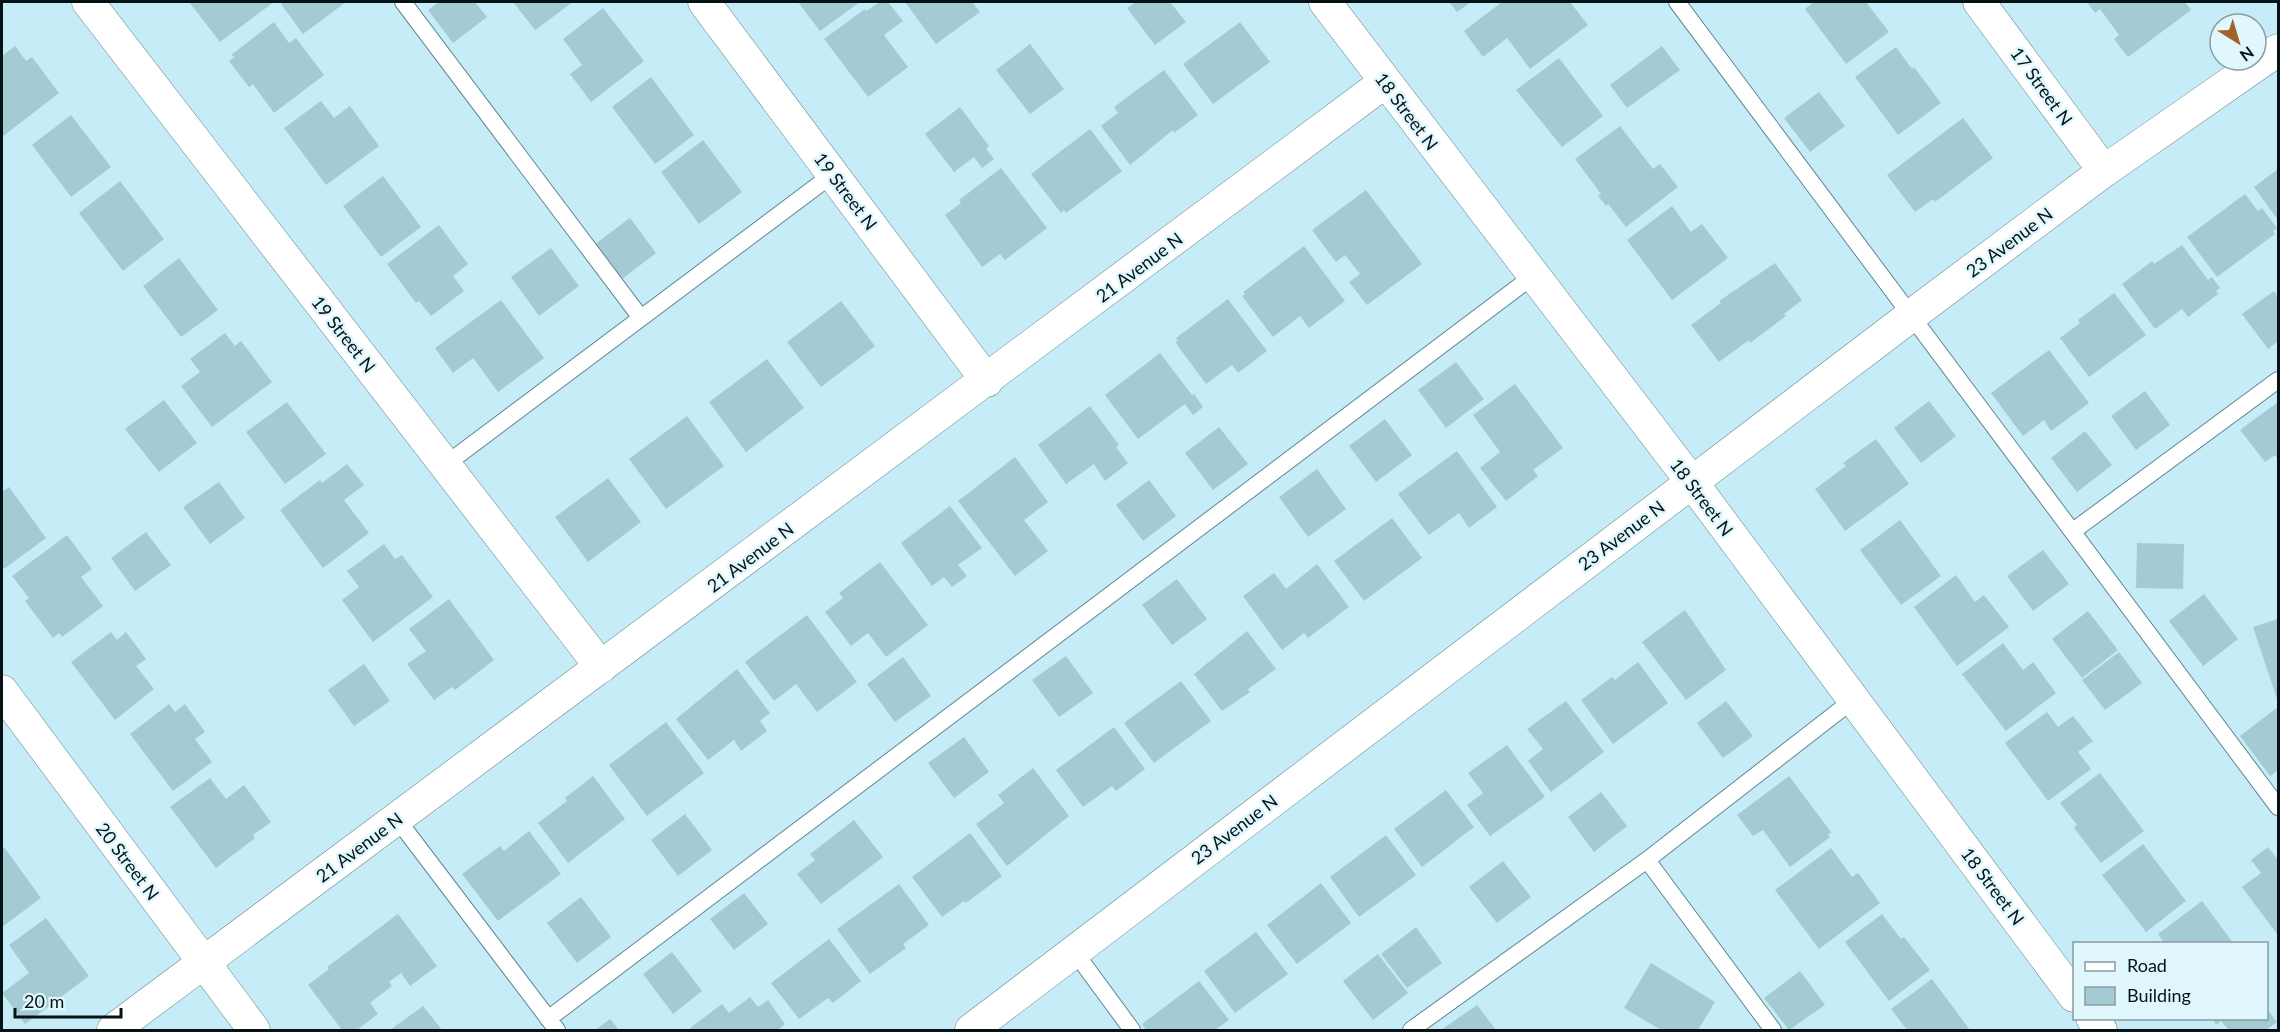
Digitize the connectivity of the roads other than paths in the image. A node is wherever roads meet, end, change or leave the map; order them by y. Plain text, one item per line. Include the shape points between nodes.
1 (88, 2) edge
2 (403, 2) edge
3 (705, 2) edge
4 (1325, 2) edge
5 (1677, 2) edge
6 (1979, 2) edge
7 (2278, 50) edge
8 (1385, 82) junction
9 (2104, 171) junction
10 (833, 174) junction
11 (1533, 276) junction
12 (1912, 315) junction
13 (641, 318) junction
14 (2278, 380) edge
15 (987, 381) junction
16 (445, 465) junction
17 (1691, 482) junction
18 (2073, 531) junction
19 (601, 667) junction
20 (2, 691) edge
21 (1853, 700) junction
22 (2278, 807) edge
23 (397, 819) junction
24 (1647, 860) junction
25 (1074, 951) junction
26 (203, 962) junction
27 (2073, 995) edge
28 (552, 1025) edge
29 (113, 1030) edge
30 (254, 1030) edge
31 (970, 1030) edge
32 (1132, 1030) edge
33 (1412, 1030) edge
34 (1773, 1030) edge

1 - 16 street, 19 Street N
2 - 13 lane
3 - 10 street, 19 Street N
4 - 8 street, 18 Street N
5 - 12 lane
6 - 9 street, 17 Street N
7 - 9 street, 23 Avenue N
8 - 11 street, 18 Street N
8 - 15 street, 21 Avenue N
9 - 12 street, 23 Avenue N
10 - 13 lane
10 - 15 street, 19 Street N
11 - 17 street, 18 Street N
11 - 28 lane
12 - 17 street, 23 Avenue N
12 - 18 lane
13 - 16 lane
14 - 18 lane
15 - 19 street, 21 Avenue N
16 - 19 street, 19 Street N
17 - 21 street, 18 Street N
17 - 25 street, 23 Avenue N
18 - 22 lane
19 - 23 street, 21 Avenue N
20 - 26 street, 20 Street N
21 - 24 lane
21 - 27 street, 18 Street N
23 - 26 street, 21 Avenue N
23 - 28 lane
24 - 33 lane
24 - 34 lane
25 - 31 street, 23 Avenue N
25 - 32 lane
26 - 29 street, 21 Avenue N
26 - 30 street, 20 Street N

